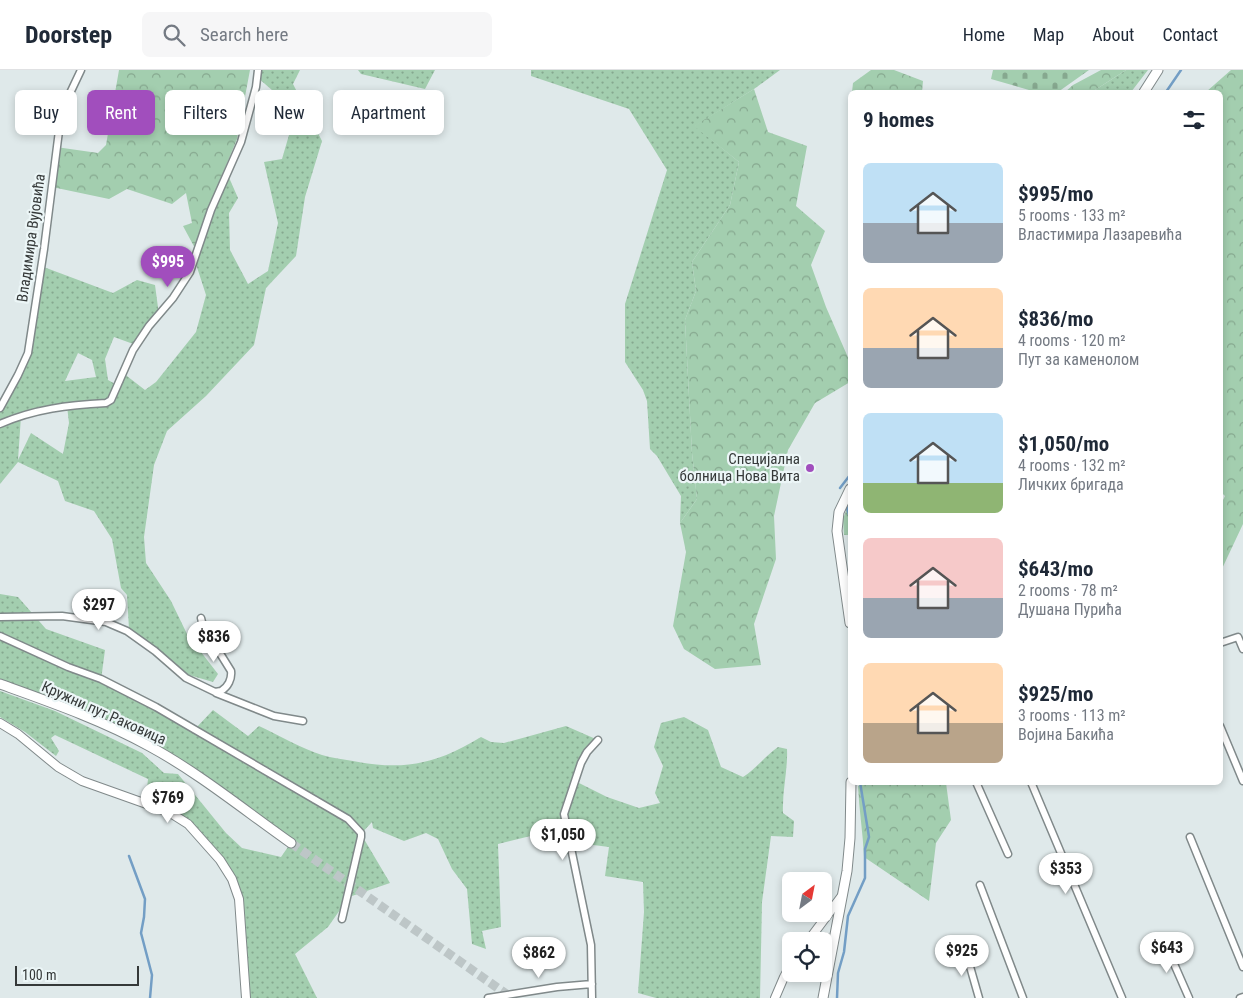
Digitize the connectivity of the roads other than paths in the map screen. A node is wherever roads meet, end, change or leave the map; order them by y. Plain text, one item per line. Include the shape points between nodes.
1 (81, 70) edge
2 (258, 70) edge
3 (1158, 70) edge
4 (1145, 90) edge
5 (0, 408) edge
6 (0, 424) edge
7 (848, 493) edge
8 (848, 609) edge
9 (0, 617) edge
10 (201, 618) dead end
11 (0, 636) edge
12 (1223, 642) edge
13 (1243, 649) edge
14 (0, 684) edge
15 (215, 692) junction
16 (303, 721) dead end
17 (0, 723) edge
18 (1223, 733) edge
19 (598, 740) dead end
20 (1243, 781) edge
21 (851, 785) edge
22 (977, 785) edge
23 (1032, 785) edge
24 (1190, 838) dead end
25 (290, 843) tunnel mouth
26 (1008, 854) dead end
27 (980, 886) dead end
28 (844, 894) junction
29 (342, 919) dead end
30 (815, 932) edge
31 (832, 939) edge
32 (1164, 941) dead end
33 (964, 949) dead end
34 (1243, 967) edge
35 (782, 982) edge
36 (824, 982) edge
37 (592, 984) junction
38 (246, 998) edge
39 (488, 998) edge
40 (592, 998) edge
41 (775, 998) edge
42 (822, 998) edge
43 (979, 998) edge
44 (1023, 998) edge
45 (1122, 998) edge
46 (1189, 998) edge

1 - 5 street, Владимира Вујовића via 60,122 28,353
2 - 6 street via 241,142 207,219 190,272 133,350 110,400 62,406
3 - 4 main road
7 - 8 main road via 839,512 837,531
9 - 15 street via 62,616 106,622 127,631 186,678
10 - 15 street via 202,626 232,676 226,688
11 - 29 street via 156,707 348,820 361,837
12 - 13 street via 1238,637
14 - 25 main road, Кружни пут Раковица via 58,705 148,745 206,781
15 - 16 street via 274,716
17 - 38 street via 82,781 169,812 188,824 220,860 239,899
18 - 20 street
19 - 37 street via 581,763 564,814 591,945
21 - 28 main road
22 - 26 street
23 - 45 street
24 - 34 street
27 - 44 street
28 - 30 street
28 - 31 main road
32 - 46 street
33 - 43 street
35 - 41 street
36 - 42 main road
37 - 39 street
37 - 40 street

